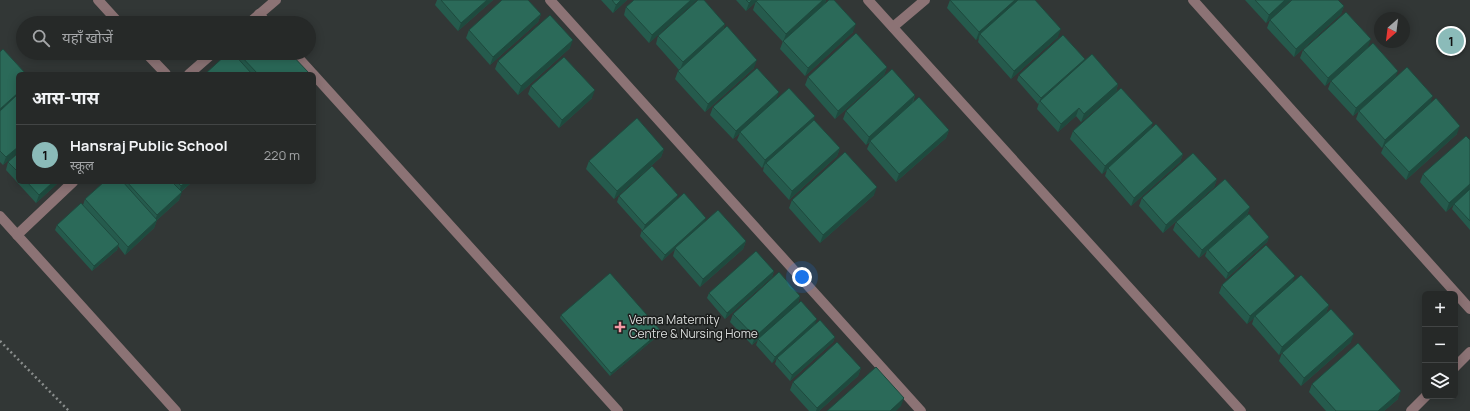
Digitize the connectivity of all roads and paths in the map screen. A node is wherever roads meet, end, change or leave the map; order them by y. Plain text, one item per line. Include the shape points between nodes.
1 (98, 0) edge
2 (276, 0) edge
3 (550, 0) edge
4 (868, 0) edge
5 (925, 0) edge
6 (1193, 0) edge
7 (259, 14) edge
8 (113, 16) edge
9 (893, 27) junction
10 (153, 60) edge
11 (205, 60) edge
12 (301, 60) edge
13 (164, 72) edge
14 (191, 72) edge
15 (312, 72) edge
16 (316, 76) edge
17 (71, 184) edge
18 (0, 216) edge
19 (17, 235) junction
20 (1470, 309) edge
21 (0, 341) edge
22 (1470, 352) edge
23 (1458, 364) edge
24 (1423, 399) edge
25 (69, 411) edge
26 (176, 411) edge
27 (618, 411) edge
28 (922, 411) edge
29 (1241, 411) edge
30 (1411, 411) edge

1 - 8 street
2 - 7 street
3 - 28 street
4 - 9 street
5 - 9 street
6 - 20 street
9 - 29 street
10 - 13 street
11 - 14 street
12 - 15 street
16 - 27 street
17 - 19 street
18 - 19 street
19 - 26 street
21 - 25 path
22 - 23 street
24 - 30 street

